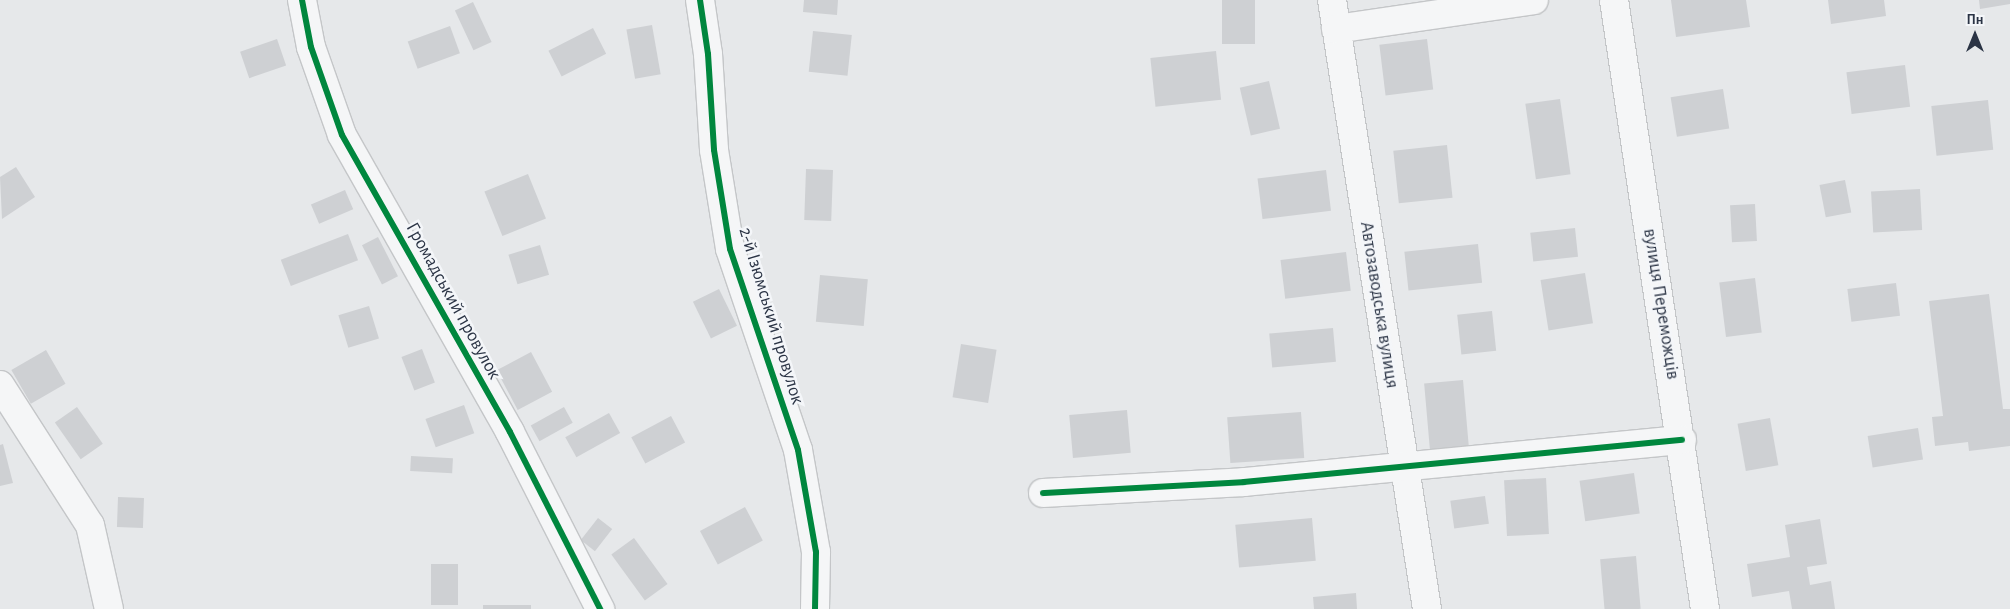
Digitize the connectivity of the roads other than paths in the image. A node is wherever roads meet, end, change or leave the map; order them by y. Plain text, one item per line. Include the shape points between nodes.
1 (302, 0) edge
2 (700, 0) edge
3 (1332, 0) edge
4 (1534, 0) edge
5 (1614, 0) edge
6 (1336, 29) junction
7 (0, 385) edge
8 (1682, 440) junction
9 (1404, 467) junction
10 (1043, 492) dead end
11 (109, 609) edge
12 (600, 609) edge
13 (815, 609) edge
14 (1426, 609) edge
15 (1705, 609) edge

1 - 12 street, Громадський провулок via 311,47 342,136 510,432
2 - 13 street, 2-й Ізюмський провулок via 708,54 714,150 730,249 798,450 816,552
3 - 6 street, Автозаводська вулиця
4 - 6 street
5 - 8 street, вулиця Переможців
6 - 9 street, Автозаводська вулиця
7 - 11 street via 90,525
8 - 9 street
8 - 15 street, вулиця Переможців
9 - 10 street via 1244,482
9 - 14 street, Автозаводська вулиця

